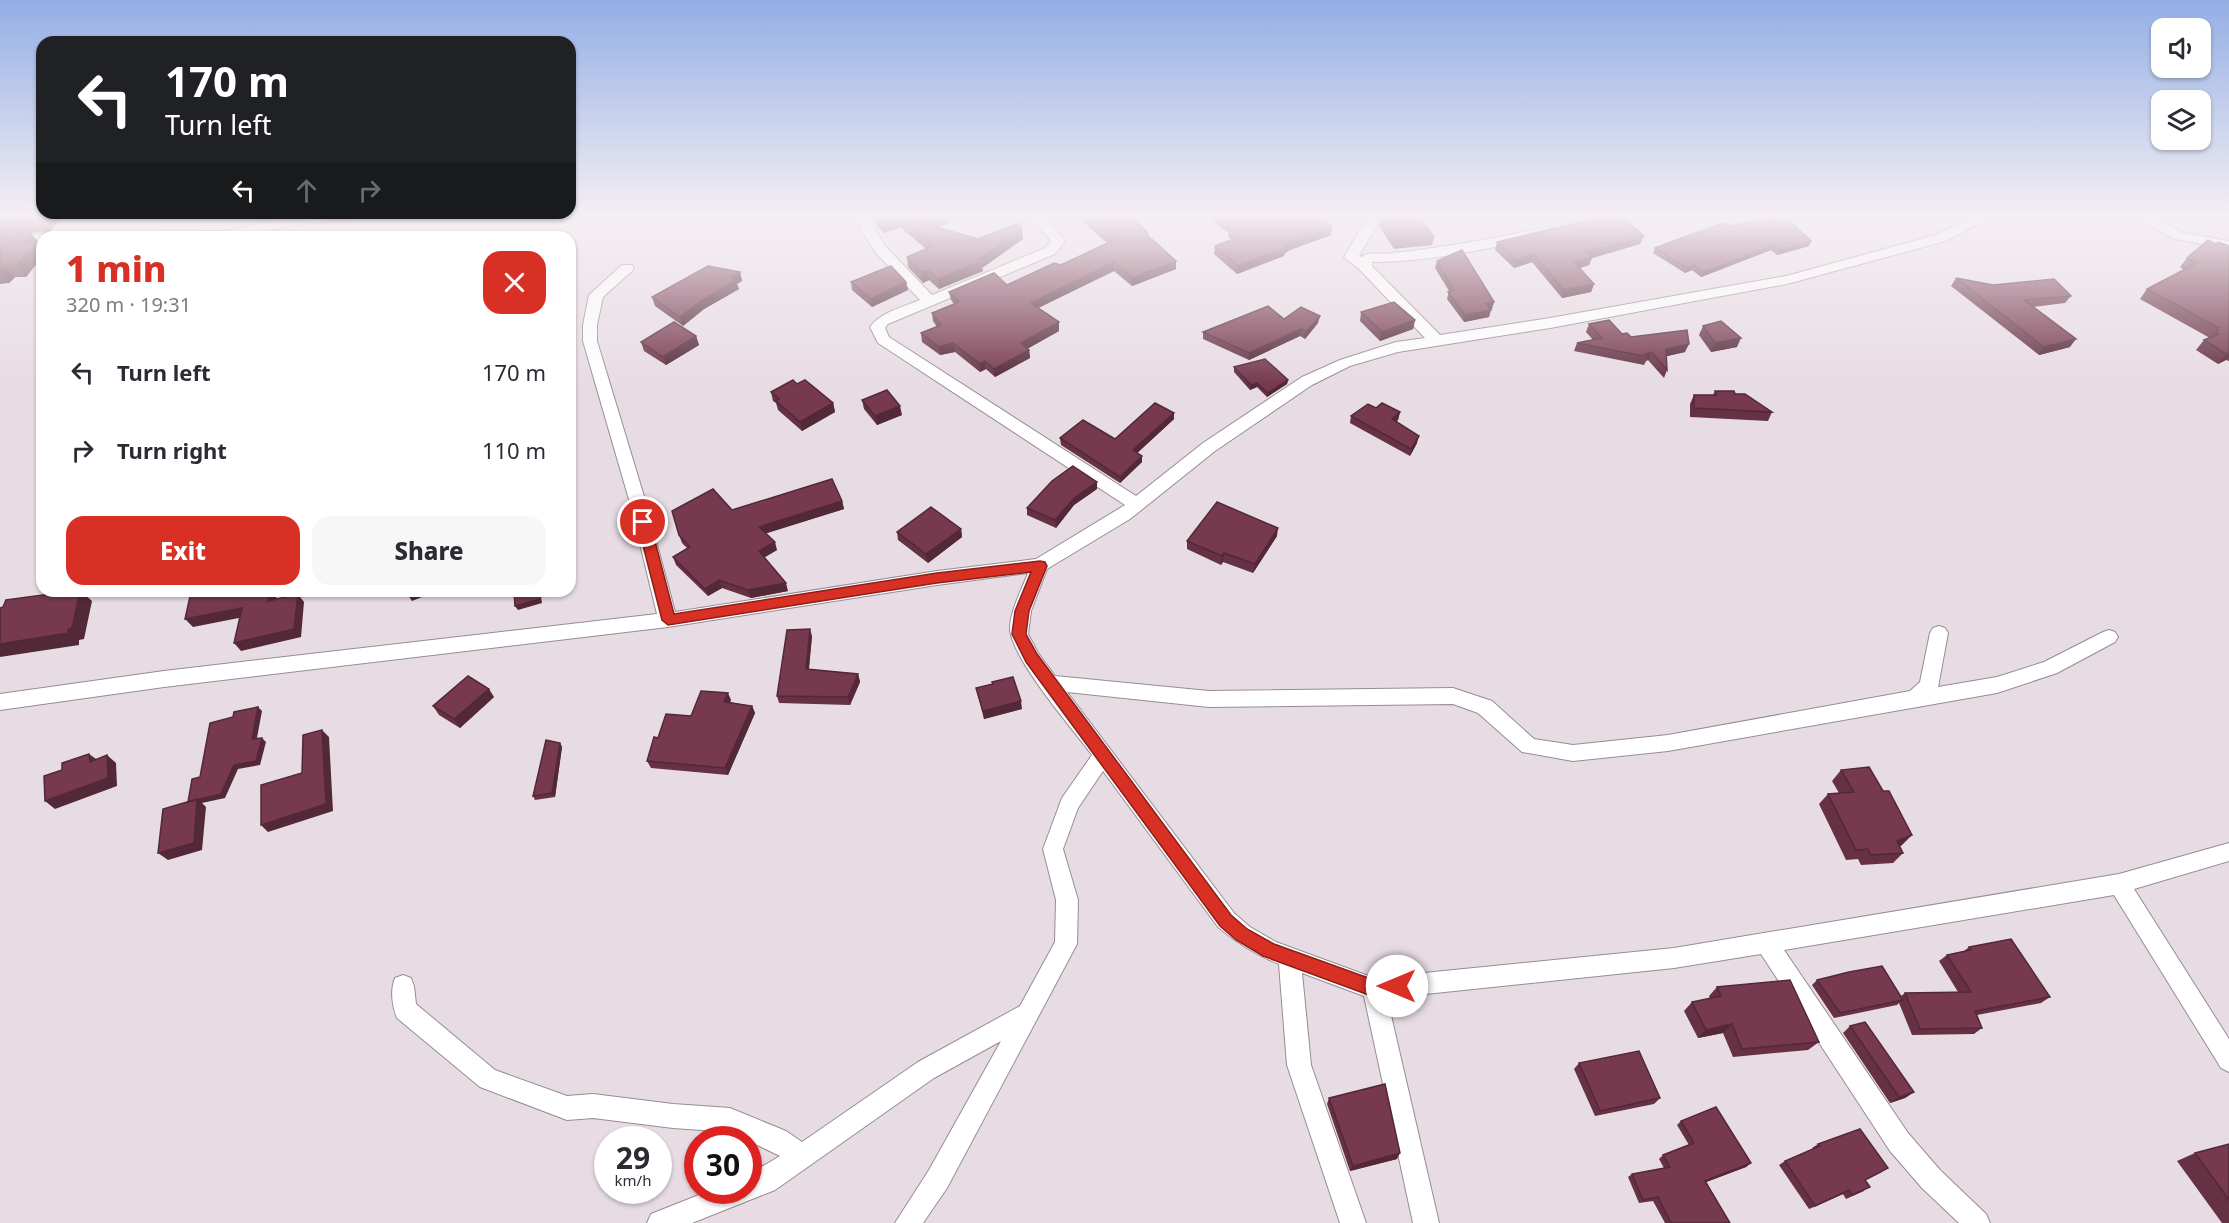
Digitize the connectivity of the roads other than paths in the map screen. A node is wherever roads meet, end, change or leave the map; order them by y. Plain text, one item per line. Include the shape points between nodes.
1 (623, 271) edge
2 (901, 271) edge
3 (1001, 271) edge
4 (1370, 271) edge
5 (1820, 271) edge
6 (929, 301) junction
7 (1437, 341) junction
8 (1137, 505) junction
9 (1040, 566) junction
10 (668, 620) junction
11 (1939, 633) dead end
12 (2109, 637) dead end
13 (1050, 683) junction
14 (1915, 698) junction
15 (0, 702) edge
16 (1104, 754) junction
17 (2229, 852) edge
18 (2120, 884) junction
19 (1766, 942) junction
20 (1288, 957) junction
21 (403, 986) dead end
22 (1374, 988) junction
23 (1027, 1014) junction
24 (2229, 1060) edge
25 (802, 1156) junction
26 (762, 1183) edge
27 (708, 1204) edge
28 (660, 1223) edge
29 (908, 1223) edge
30 (1353, 1223) edge
31 (1426, 1223) edge
32 (1977, 1223) edge

1 - 10 street via 596,295 590,341
2 - 6 street
3 - 6 street
4 - 7 street
5 - 7 street via 1628,310
6 - 8 street via 883,321 877,327 878,334
7 - 8 street via 1396,347 1345,363 1307,381 1209,447
8 - 9 street
9 - 10 street
9 - 13 street via 1022,611 1019,634
10 - 15 street
11 - 14 street via 1929,686
12 - 14 street via 2050,668 1997,685
13 - 14 street via 1209,699 1453,696 1485,707 1529,746 1573,753 1668,743
13 - 16 street
16 - 20 street via 1226,920 1242,934
16 - 23 street via 1069,804 1053,849 1067,900 1066,944
17 - 18 street
18 - 19 street
18 - 24 street
19 - 22 street via 1674,958
19 - 32 street via 1899,1142
20 - 22 street
20 - 30 street via 1299,1065
21 - 25 street via 405,1010 488,1079 567,1108 593,1106 730,1120 777,1140
22 - 31 street
23 - 25 street via 926,1070
23 - 29 street via 938,1179
25 - 26 street
27 - 28 street

